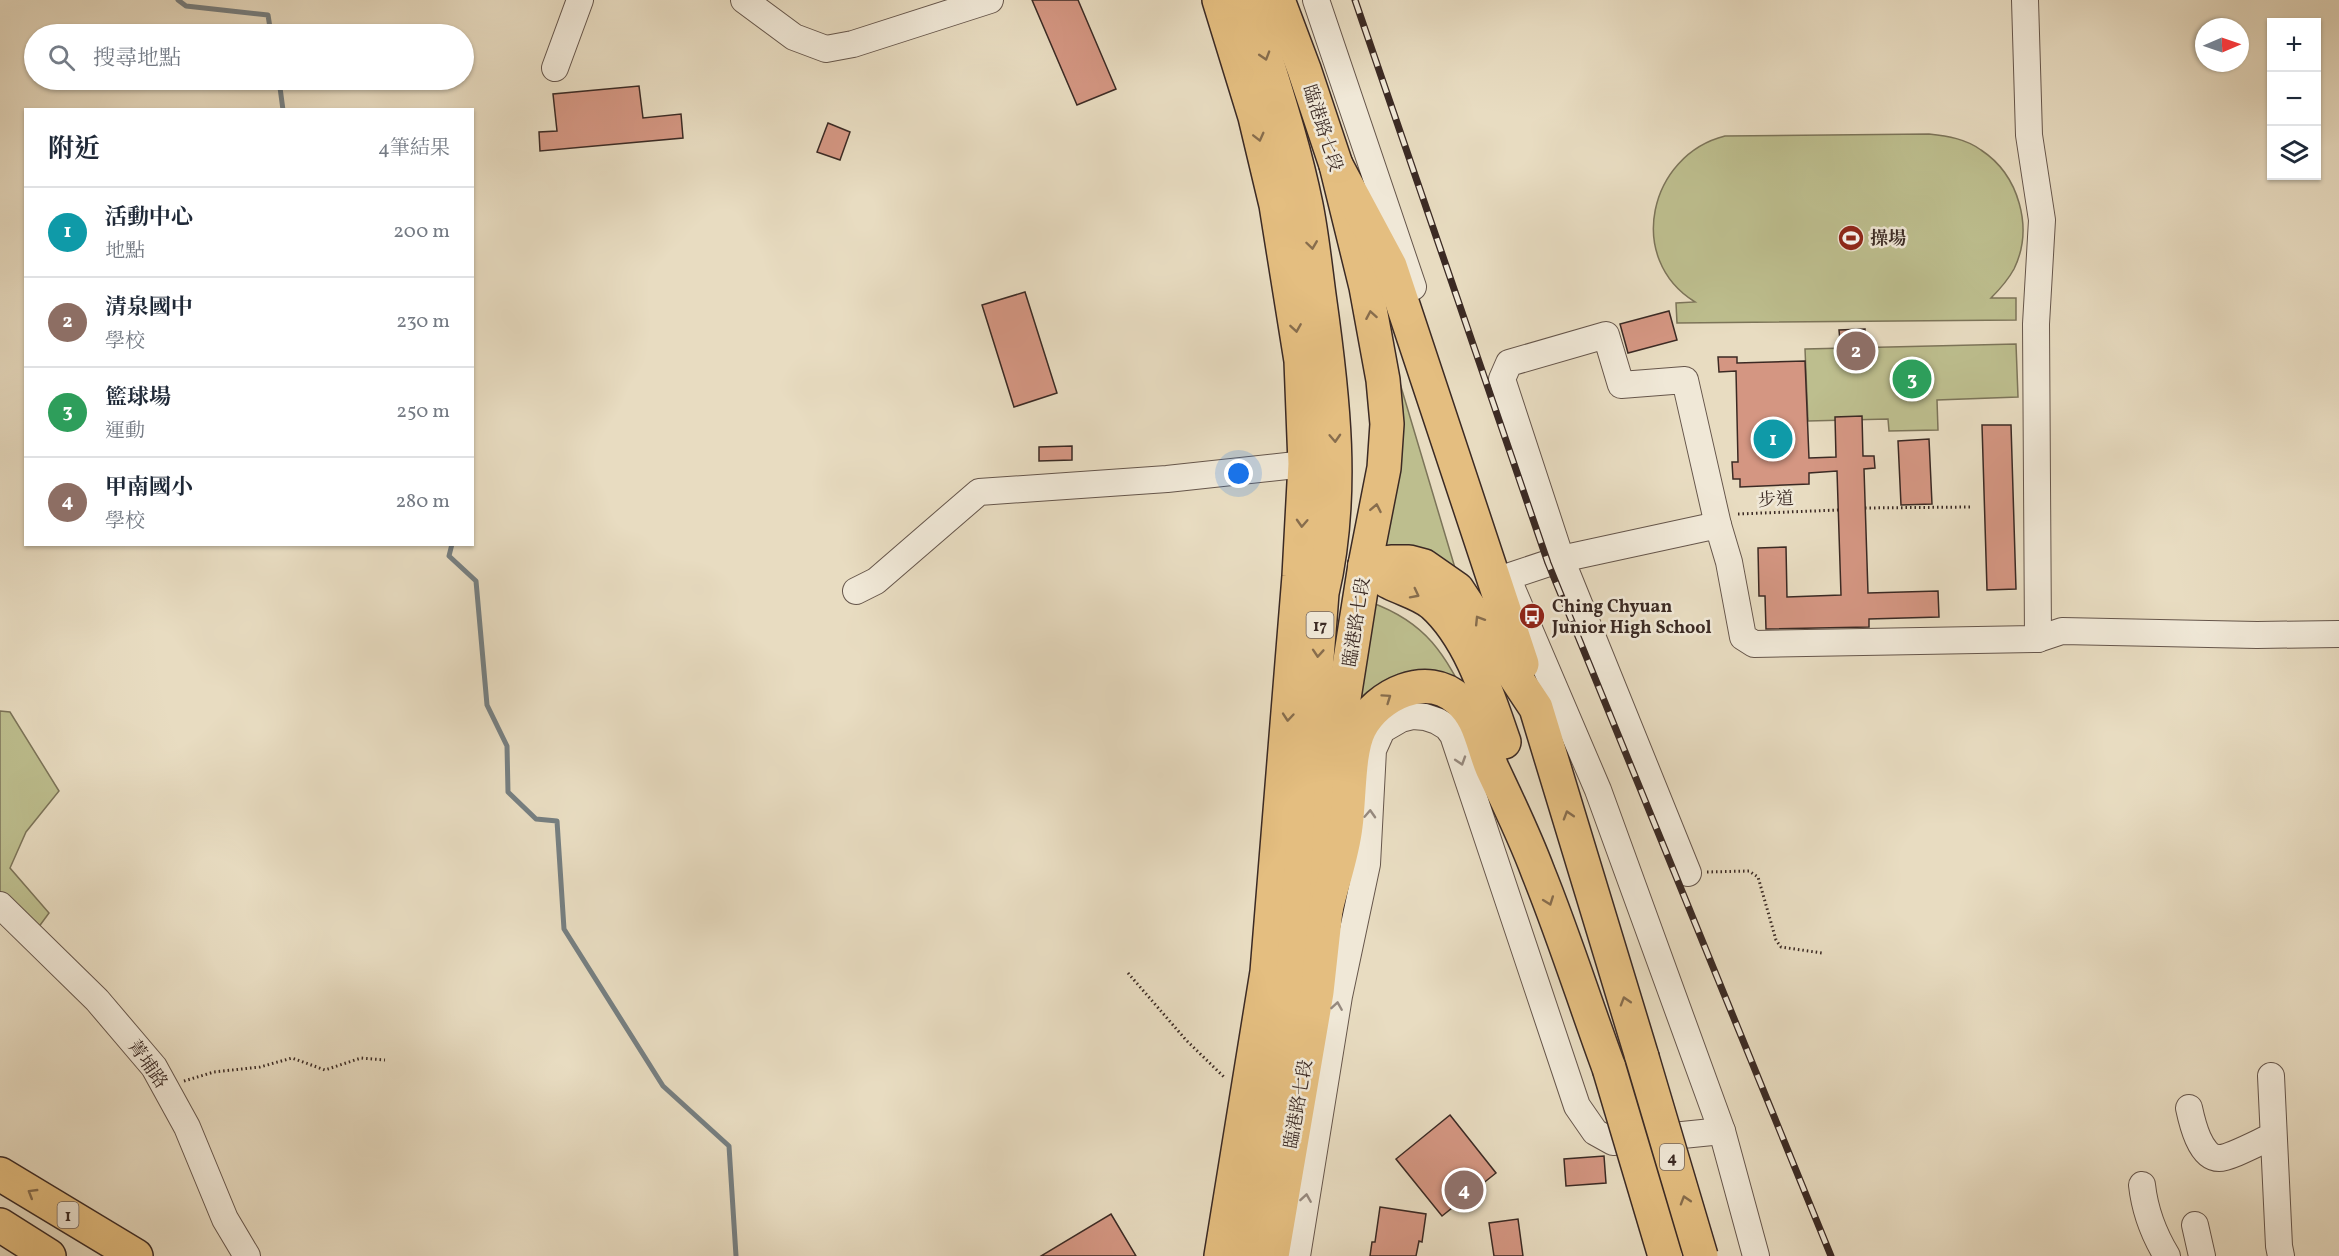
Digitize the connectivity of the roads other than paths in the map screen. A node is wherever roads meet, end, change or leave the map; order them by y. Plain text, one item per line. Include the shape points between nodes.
1 (580, 0) edge
2 (744, 0) edge
3 (990, 0) edge
4 (1219, 0) edge
5 (1248, 0) edge
6 (1278, 0) edge
7 (1316, 0) edge
8 (2025, 0) edge
9 (555, 68) dead end
10 (1336, 165) junction
11 (1305, 464) junction
12 (1718, 525) junction
13 (1330, 558) junction
14 (1561, 559) junction
15 (1365, 565) junction
16 (1507, 577) junction
17 (856, 591) dead end
18 (2339, 633) edge
19 (2038, 639) junction
20 (1536, 708) junction
21 (1538, 871) junction
22 (1688, 873) road end
23 (0, 905) edge
24 (1326, 910) junction
25 (1280, 972) junction
26 (2271, 1076) dead end
27 (2189, 1108) dead end
28 (1722, 1131) junction
29 (2273, 1136) junction
30 (0, 1174) edge
31 (2142, 1185) dead end
32 (0, 1225) edge
33 (2195, 1226) dead end
34 (49, 1256) edge
35 (136, 1256) edge
36 (247, 1256) edge
37 (1221, 1256) edge
38 (1245, 1256) edge
39 (1272, 1256) edge
40 (1297, 1256) edge
41 (1665, 1256) edge
42 (1701, 1256) edge
43 (1756, 1256) edge
44 (2167, 1256) edge
45 (2202, 1256) edge
46 (2281, 1256) edge

1 - 9 street
2 - 3 street via 794,37 826,49 854,45
4 -> 11 main road, 臨港路七段 / 17 via 1255,117 1276,205 1301,361
5 -> 13 main road, 臨港路七段 / 17 via 1306,205 1329,363 1336,444
6 - 10 main road, 臨港路七段 / 17
7 - 16 street
8 - 19 street via 2029,135 2042,220 2036,324
15 -> 10 main road, 臨港路七段 / 17 via 1384,468 1387,424 1366,287
10 - 20 main road via 1390,266
11 - 17 street via 1167,479 979,492 876,581
11 -> 25 main road, 臨港路七段 / 17
12 - 14 street
12 - 14 street via 1684,380 1621,385 1606,335 1509,363 1502,379
12 - 19 street via 1743,637 1754,644
13 - 15 main road
13 -> 25 main road, 臨港路七段 / 17 via 1322,593
14 - 16 street
14 - 22 street
20 -> 15 main road via 1457,589 1424,566 1409,562
15 -> 21 main road via 1432,603 1467,650 1509,756
15 - 24 main road, 臨港路七段 / 17 via 1332,774
16 - 28 street via 1598,790
18 - 19 street via 2062,631
42 -> 20 main road, 4, bridge
24 -> 21 main road via 1346,829 1359,729 1378,704 1392,693 1407,689 1423,687 1448,693 1459,699 1479,725 1488,757
21 -> 41 main road, 4, bridge via 1609,1068
23 - 36 street, 菁埔路 via 98,1000 154,1067 187,1127 225,1219
24 - 39 main road, 臨港路七段 / 17 via 1317,992
25 - 37 main road, 臨港路七段 / 17 via 1248,1090
25 - 38 main road, 臨港路七段 / 17
26 - 29 street
27 - 29 street via 2193,1131 2210,1156 2228,1156
40 -> 28 street via 1339,996 1367,864 1373,750 1382,730 1401,718 1425,717 1447,727 1452,735 1577,1106 1595,1132 1613,1142
28 - 43 street
29 - 46 street
35 -> 30 main road, 1
31 - 44 street via 2154,1235
32 - 34 main road
33 - 45 street

